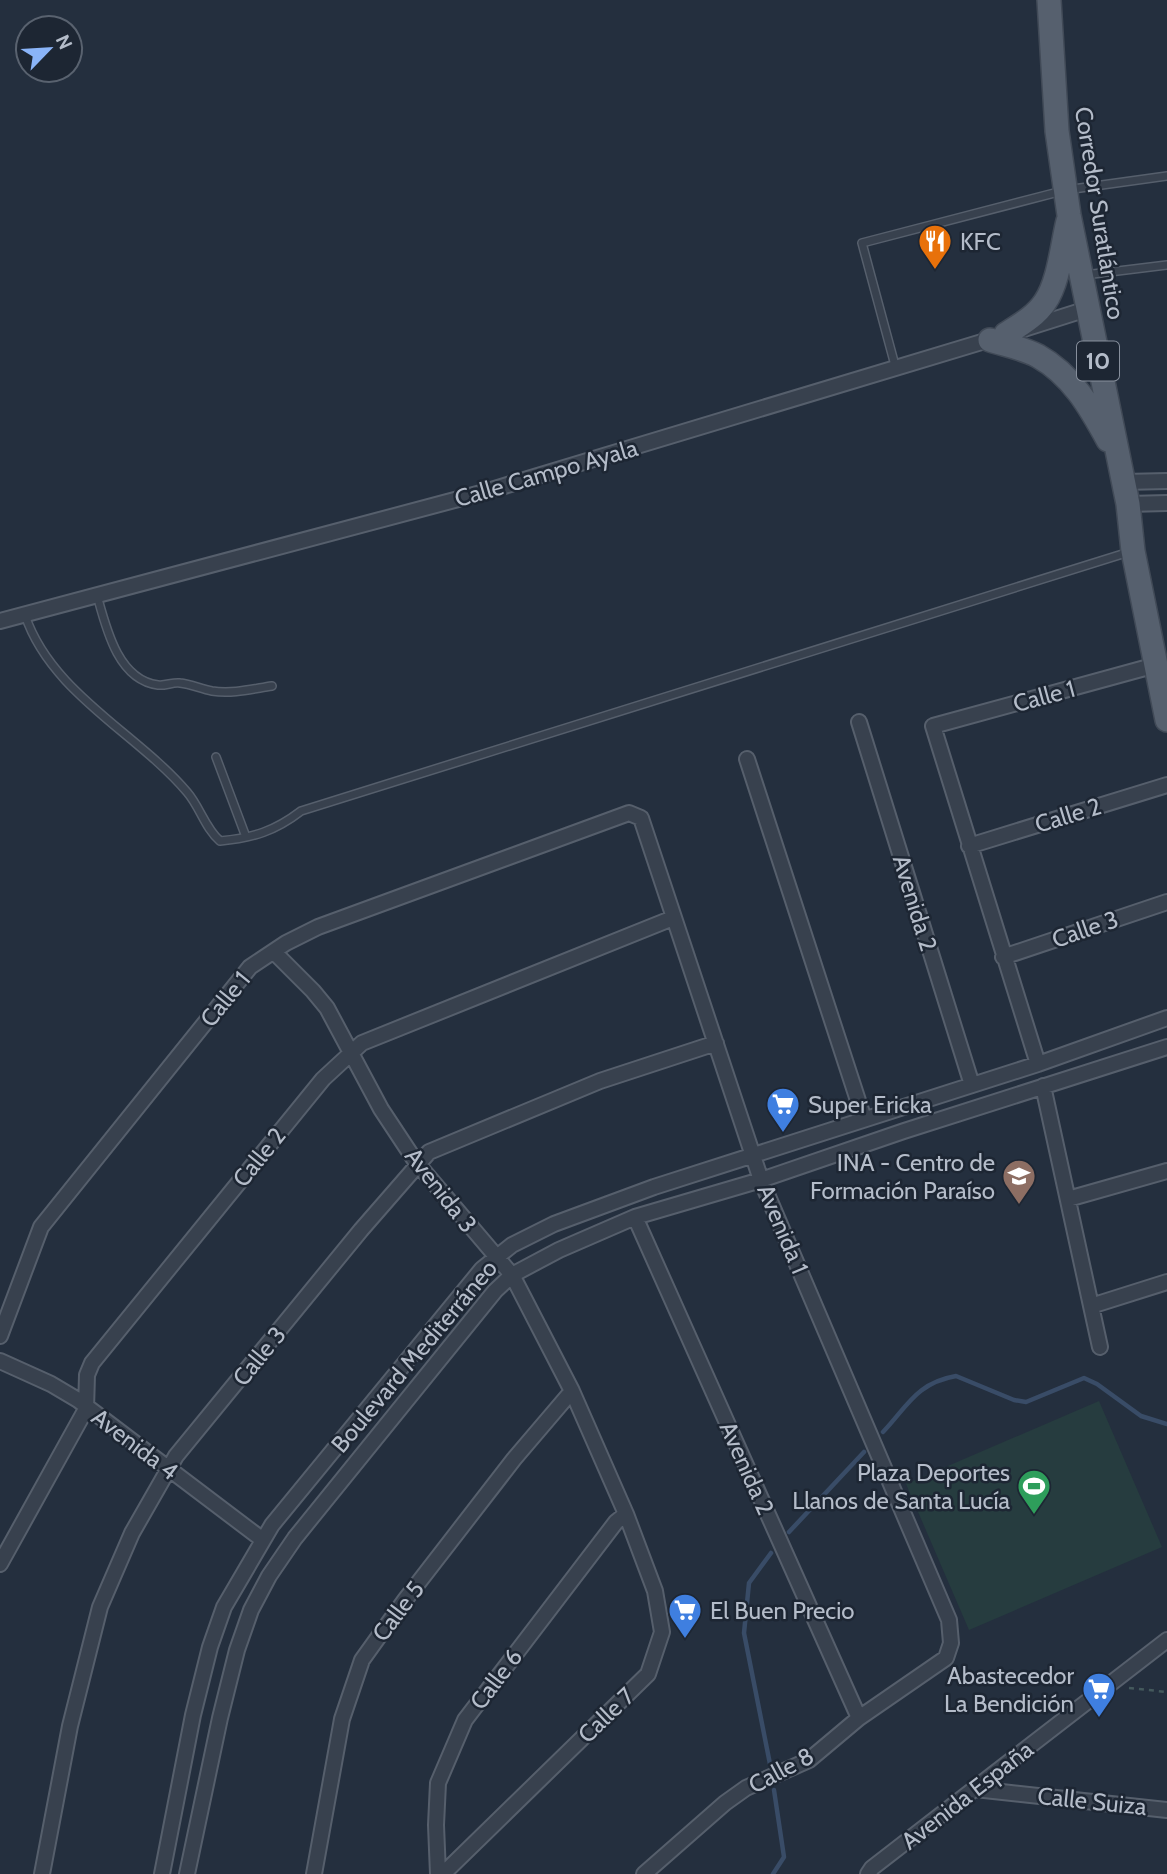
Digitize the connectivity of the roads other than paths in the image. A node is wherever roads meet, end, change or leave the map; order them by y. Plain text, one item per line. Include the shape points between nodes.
1 (1049, 0) edge
2 (1167, 176) edge
3 (1066, 190) junction
4 (1069, 215) junction
5 (1167, 265) edge
6 (1081, 275) junction
7 (1087, 309) junction
8 (998, 337) junction
9 (896, 369) junction
10 (1119, 459) junction
11 (1167, 481) edge
12 (1126, 493) junction
13 (1167, 503) edge
14 (1133, 551) junction
15 (97, 595) junction
16 (24, 615) junction
17 (0, 621) edge
18 (1156, 665) junction
19 (272, 686) dead end
20 (1167, 720) edge
21 (859, 722) dead end
22 (216, 757) dead end
23 (747, 759) dead end
24 (1167, 785) edge
25 (629, 813) joint
26 (246, 837) junction
27 (969, 846) junction
28 (1167, 902) edge
29 (673, 918) junction
30 (274, 952) junction
31 (1003, 957) junction
32 (1167, 1018) edge
33 (716, 1043) junction
34 (1167, 1047) edge
35 (351, 1053) junction
36 (1038, 1064) junction
37 (972, 1084) junction
38 (1043, 1086) junction
39 (864, 1119) junction
40 (753, 1155) junction
41 (418, 1164) junction
42 (1167, 1171) edge
43 (761, 1180) junction
44 (1068, 1199) junction
45 (635, 1217) junction
46 (495, 1258) junction
47 (512, 1275) junction
48 (1167, 1282) edge
49 (1091, 1306) junction
50 (0, 1336) edge
51 (1100, 1347) dead end
52 (0, 1361) edge
53 (572, 1391) junction
54 (87, 1407) junction
55 (169, 1469) junction
56 (626, 1514) junction
57 (263, 1540) junction
58 (0, 1564) edge
59 (1167, 1640) edge
60 (951, 1643) joint
61 (859, 1718) junction
62 (975, 1789) junction
63 (1167, 1810) edge
64 (42, 1874) edge
65 (162, 1874) edge
66 (187, 1874) edge
67 (314, 1874) edge
68 (441, 1874) edge
69 (644, 1874) edge
70 (868, 1874) edge

1 - 3 main road, Corredor Suratlántico / 10 via 1057,131
2 - 3 lane
3 - 4 main road, Corredor Suratlántico / 10
3 - 9 lane via 862,243
4 - 6 main road, Corredor Suratlántico / 10
4 - 8 main road via 1046,302 1030,318
5 - 6 lane
6 - 7 main road, Corredor Suratlántico / 10
7 - 8 street, Calle Campo Ayala
7 - 10 main road, Corredor Suratlántico / 10
8 - 9 street, Calle Campo Ayala
8 - 10 main road via 1038,356 1073,383
9 - 15 street, Calle Campo Ayala via 481,493
10 - 12 main road, Corredor Suratlántico / 10
11 - 12 street
12 - 13 street
12 - 14 main road, Corredor Suratlántico / 10
14 - 18 main road, Corredor Suratlántico / 10
14 - 26 lane via 301,811 281,826
15 - 16 street, Calle Campo Ayala
15 - 19 lane via 121,660 138,678 159,685 178,683 235,693
16 - 17 street, Calle Campo Ayala
16 - 26 lane via 30,631 77,692 189,794 211,833 220,841
18 - 20 main road, Corredor Suratlántico / 10
18 - 27 street, Calle 1 via 933,726
21 - 37 street, Avenida 2
22 - 26 lane
23 - 39 street
24 - 27 street, Calle 2
25 - 29 street, Avenida 1 via 641,818
25 - 30 street, Calle 1 via 318,927
27 - 31 street
28 - 31 street, Calle 3
29 - 33 street, Avenida 1
29 - 35 street, Calle 2 via 362,1042
30 - 35 street, Avenida 3 via 327,1008
30 - 50 street, Calle 1 via 250,967 41,1227
31 - 36 street
32 - 36 street, Boulevard Mediterráneo
33 - 40 street, Avenida 1
33 - 41 street, Calle 3 via 600,1081 429,1152
34 - 38 street, Boulevard Mediterráneo
35 - 41 street, Avenida 3
35 - 54 street, Calle 2 via 323,1079 92,1363
36 - 37 street, Boulevard Mediterráneo
37 - 39 street, Boulevard Mediterráneo
38 - 43 street, Boulevard Mediterráneo
38 - 44 street
39 - 40 street, Boulevard Mediterráneo
40 - 43 street, Avenida 1
40 - 46 street, Boulevard Mediterráneo via 565,1219
41 - 46 street, Avenida 3
41 - 55 street, Calle 3
42 - 44 street
43 - 45 street, Boulevard Mediterráneo
43 - 60 street, Avenida 1 via 949,1620
44 - 49 street
45 - 47 street, Boulevard Mediterráneo
45 - 61 street, Avenida 2
46 - 47 street, Avenida 3
46 - 57 street, Boulevard Mediterráneo via 473,1279
47 - 53 street, Avenida 3
47 - 66 street, Boulevard Mediterráneo via 295,1538 263,1587 234,1661
48 - 49 street
49 - 51 street
52 - 54 street, Avenida 4 via 51,1384
53 - 56 street, Avenida 3
53 - 67 street, Calle 5 via 514,1459 362,1660 342,1719
54 - 55 street, Avenida 4
54 - 58 street, Calle 2
55 - 57 street, Avenida 4
55 - 64 street, Calle 3 via 132,1533 100,1607 70,1726
56 - 68 street, Calle 6 via 465,1720 438,1783
56 - 68 street, Calle 7 via 655,1591 662,1632 648,1674
57 - 65 street, Boulevard Mediterráneo via 224,1608 210,1647
59 - 62 street, Avenida España
60 - 61 street, Calle 8 via 946,1658
61 - 69 street, Calle 8 via 809,1760 724,1803
62 - 63 street, Calle Suiza
62 - 70 street, Avenida España

